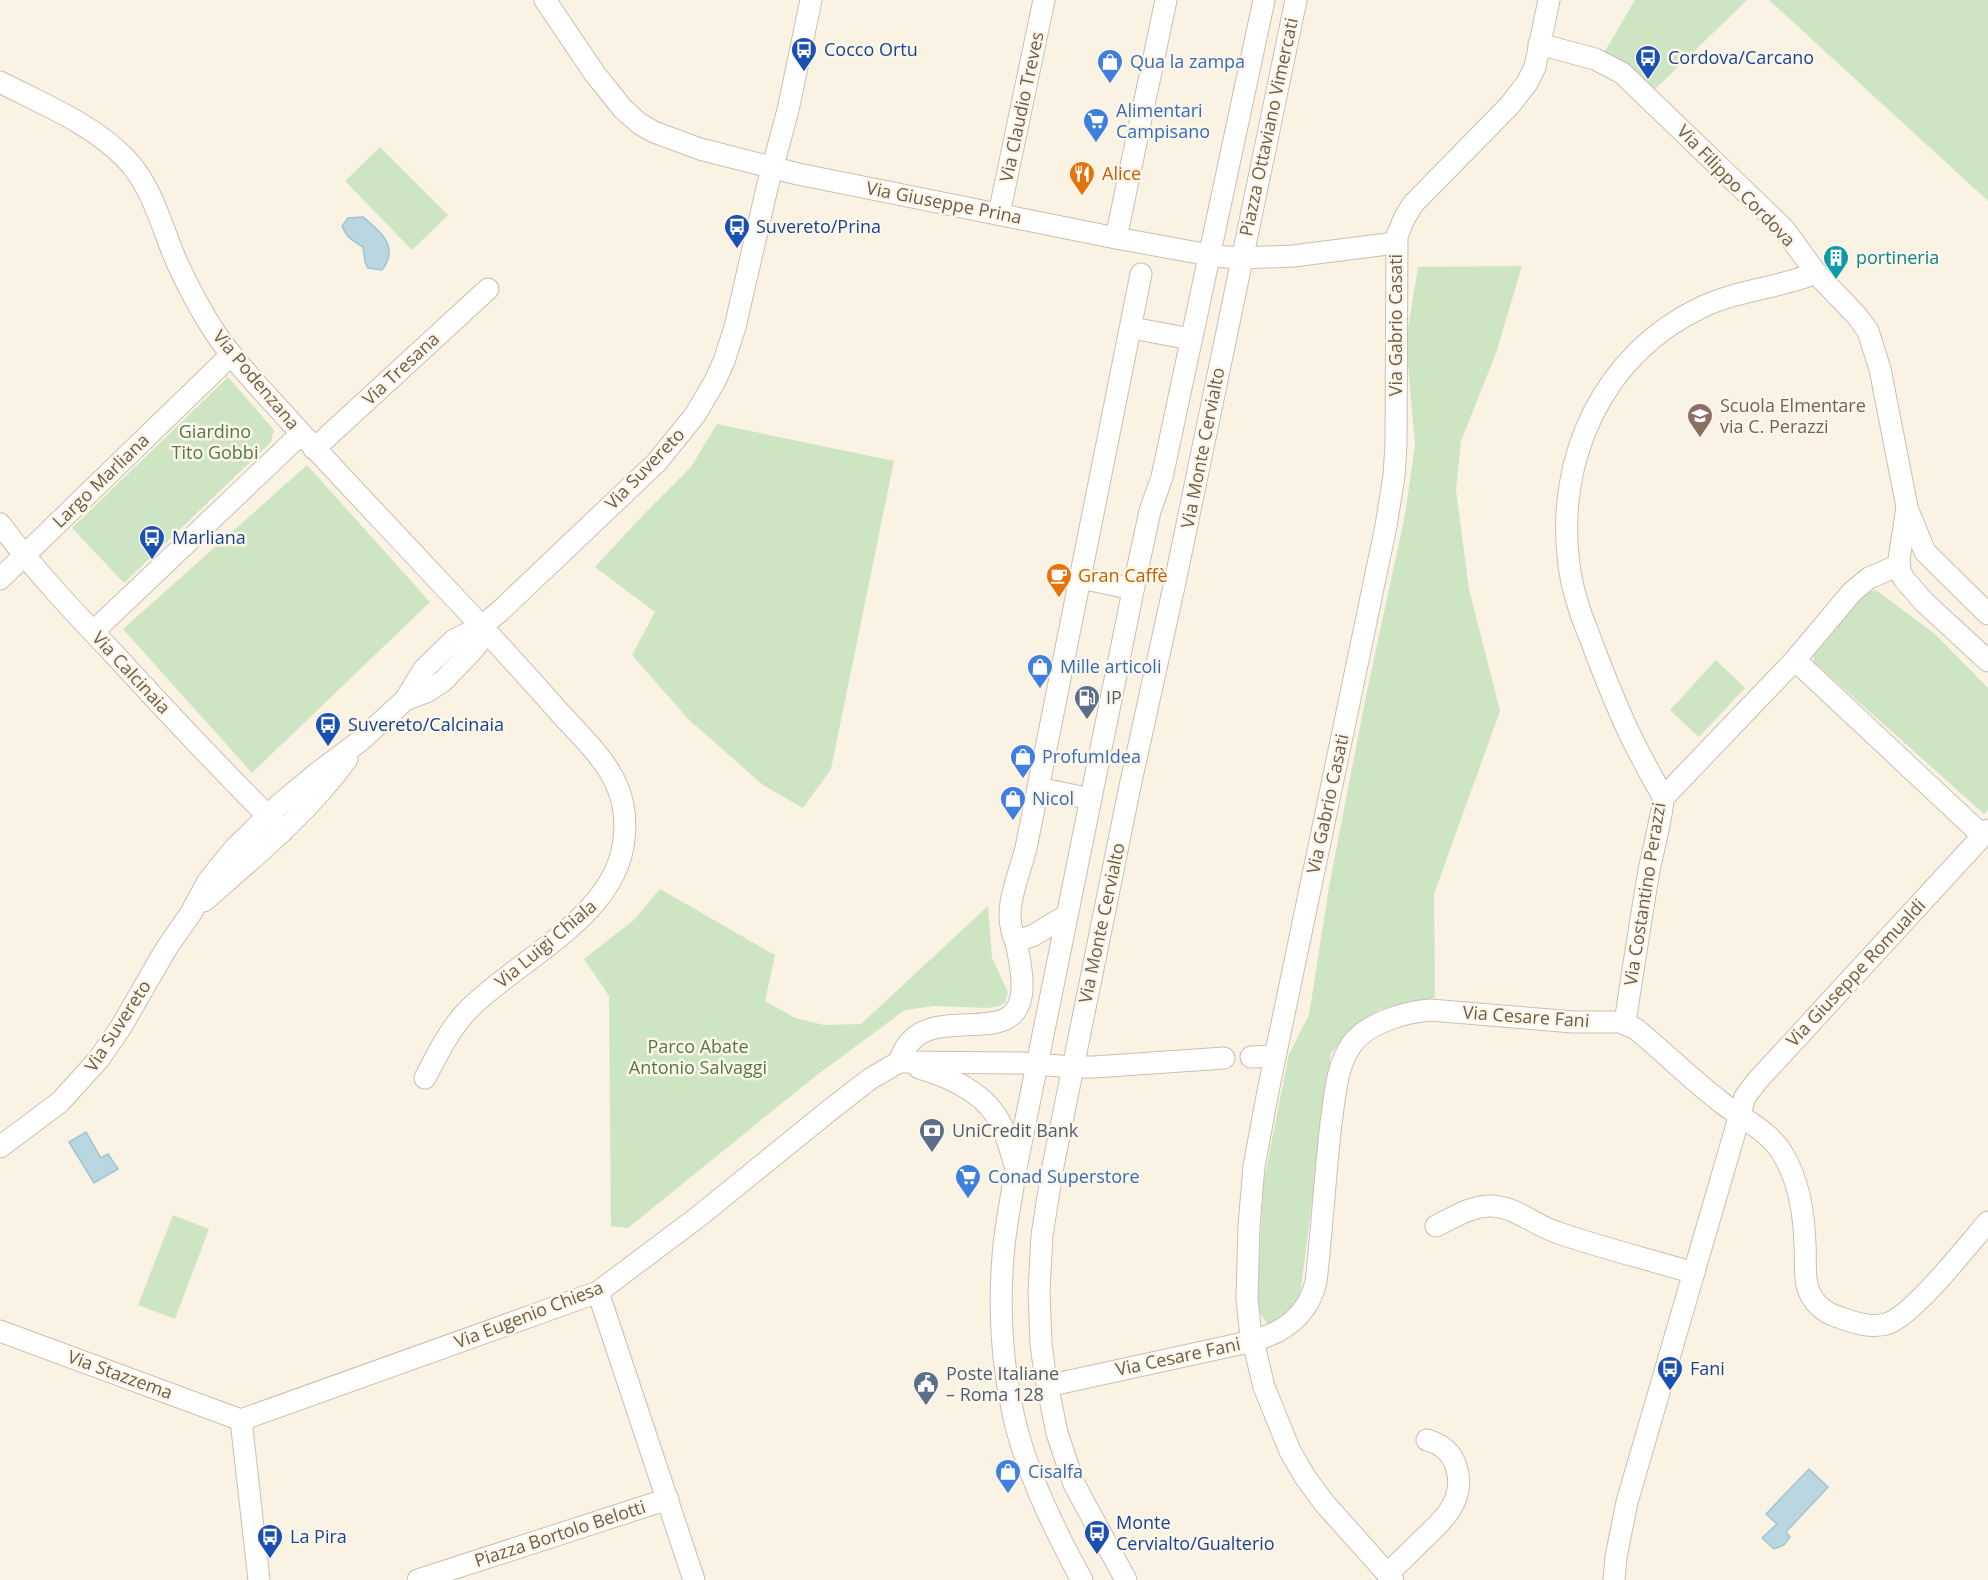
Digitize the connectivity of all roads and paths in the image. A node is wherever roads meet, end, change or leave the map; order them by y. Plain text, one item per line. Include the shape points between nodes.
1 (545, 0) edge
2 (811, 0) edge
3 (1044, 0) edge
4 (1166, 0) edge
5 (1264, 0) edge
6 (1296, 0) edge
7 (1549, 0) edge
8 (1539, 44) junction
9 (0, 82) edge
10 (772, 169) junction
11 (999, 214) junction
12 (1116, 238) junction
13 (1396, 243) junction
14 (1209, 255) junction
15 (1241, 258) junction
16 (1816, 273) junction
17 (1142, 274) dead end
18 (488, 290) dead end
19 (1132, 328) junction
20 (1191, 339) junction
21 (231, 355) junction
22 (308, 441) junction
23 (1907, 507) junction
24 (0, 524) edge
25 (24, 556) junction
26 (1899, 565) junction
27 (1939, 567) junction
28 (1081, 578) junction
29 (0, 579) edge
30 (1133, 588) junction
31 (1913, 590) junction
32 (1988, 614) edge
33 (482, 626) junction
34 (93, 632) junction
35 (1796, 660) junction
36 (1988, 661) edge
37 (360, 741) junction
38 (1038, 788) junction
39 (1663, 798) junction
40 (1091, 799) junction
41 (268, 816) junction
42 (284, 831) junction
43 (1985, 833) edge
44 (191, 913) junction
45 (1067, 915) junction
46 (1016, 942) junction
47 (1625, 1023) junction
48 (1275, 1056) junction
49 (1251, 1057) dead end
50 (1224, 1058) dead end
51 (898, 1062) junction
52 (1037, 1064) junction
53 (1073, 1067) junction
54 (425, 1078) dead end
55 (1739, 1115) junction
56 (0, 1147) edge
57 (1016, 1168) junction
58 (1988, 1222) edge
59 (1436, 1226) dead end
60 (1694, 1273) junction
61 (598, 1292) junction
62 (0, 1330) edge
63 (1253, 1341) junction
64 (1047, 1386) junction
65 (241, 1420) junction
66 (1426, 1440) dead end
67 (668, 1499) junction
68 (1390, 1577) edge
69 (259, 1580) edge
70 (418, 1580) edge
71 (694, 1580) edge
72 (1082, 1580) edge
73 (1126, 1580) edge
74 (1614, 1580) edge

1 - 10 street, Via Giuseppe Prina via 605,87 640,124 690,146
2 - 10 street, Via Suvereto
3 - 11 street, Via Claudio Treves
4 - 12 street
5 - 14 street, Piazza Ottaviano Vimercati
6 - 15 street, Piazza Ottaviano Vimercati
7 - 8 street, Via Gabrio Casati
8 - 13 street, Via Gabrio Casati via 1535,67 1523,88 1410,208
8 - 16 street, Via Filippo Cordova via 1595,59 1622,73 1784,229
9 - 21 street, Via Podenzana via 85,127 131,164 146,187 197,304
10 - 11 street, Via Giuseppe Prina
10 - 33 street, Via Suvereto via 735,327 724,361 701,405 657,462
11 - 12 street, Via Giuseppe Prina
12 - 14 street, Piazza Ottaviano Vimercati
13 - 15 street
13 - 48 street, Via Gabrio Casati via 1394,476
14 - 15 street, Piazza Ottaviano Vimercati
14 - 20 street, Via Monte Cervialto
15 - 53 street, Via Monte Cervialto
16 - 23 street, Via Filippo Cordova via 1857,316 1871,337
16 - 39 street, Via Costantino Perazzi via 1712,303 1666,329 1617,375 1596,407 1578,449 1566,522 1574,589 1625,724
17 - 19 street
18 - 22 street, Via Tresana
19 - 20 street
19 - 28 street
20 - 30 street, Via Monte Cervialto via 1162,477 1150,511
21 - 22 street, Via Podenzana
21 - 25 street, Largo Marliana
22 - 33 street, Via Podenzana
22 - 34 street
23 - 26 street, Via Filippo Cordova
23 - 27 street via 1922,548
24 - 25 street, Via Calcinaia
25 - 29 street, Largo Marliana
25 - 34 street, Via Calcinaia
26 - 31 street
26 - 35 street via 1869,578 1852,592
27 - 31 street via 1918,573
27 - 32 street
28 - 30 street
28 - 38 street
30 - 40 street, Via Monte Cervialto
31 - 36 street
33 - 37 street, Via Suvereto via 479,642 442,682 405,700
33 - 54 street, Via Luigi Chiala via 607,770 617,786 623,808 624,840 617,871 601,896 468,1010
34 - 41 street, Via Calcinaia
35 - 39 street
35 - 43 street
37 - 41 street, Via Suvereto
37 - 42 street, Via Suvereto via 317,797
38 - 40 street
38 - 46 street via 1010,910 1011,932
39 - 47 street, Via Costantino Perazzi
40 - 45 street, Via Monte Cervialto
41 - 42 street, Via Calcinaia
41 - 44 street, Via Suvereto via 220,864
42 - 44 street, Via Suvereto
43 - 55 street, Via Giuseppe Romualdi via 1757,1081 1745,1097
44 - 56 street, Via Suvereto via 95,1065 60,1102
45 - 46 street
45 - 52 street, Via Monte Cervialto
46 - 51 street via 1022,986 1014,1014 992,1024 930,1029 908,1043
47 - 55 street
47 - 63 street, Via Cesare Fani via 1424,1011 1390,1019 1362,1034 1347,1053 1336,1090 1312,1296 1293,1323
48 - 49 street
48 - 63 street, Via Gabrio Casati via 1257,1145 1250,1210 1247,1306
50 - 53 street
51 - 52 street
51 - 57 street via 951,1079 980,1099 1000,1122
51 - 61 street, Via Eugenio Chiesa via 870,1079
52 - 53 street
52 - 57 street, Via Monte Cervialto
53 - 64 street, Via Monte Cervialto via 1041,1249 1041,1344
55 - 58 street via 1773,1141 1790,1166 1802,1212 1807,1285 1819,1306 1836,1317 1872,1325 1896,1320 1933,1285
55 - 60 street
57 - 72 street, Via Monte Cervialto via 1003,1264 1005,1361 1023,1449 1048,1513
59 - 60 street via 1473,1209 1497,1206 1557,1233
60 - 74 street via 1627,1502
61 - 65 street, Via Eugenio Chiesa
61 - 67 street
62 - 65 street, Via Stazzema
63 - 64 street, Via Cesare Fani
63 - 68 street, Via Gabrio Casati via 1266,1395 1295,1460 1325,1504
64 - 73 street, Via Monte Cervialto via 1070,1476
65 - 69 street
66 - 68 street, Via Gabrio Casati via 1442,1446 1454,1461 1459,1477 1458,1494 1446,1517
67 - 70 street, Piazza Bortolo Belotti
67 - 71 street

